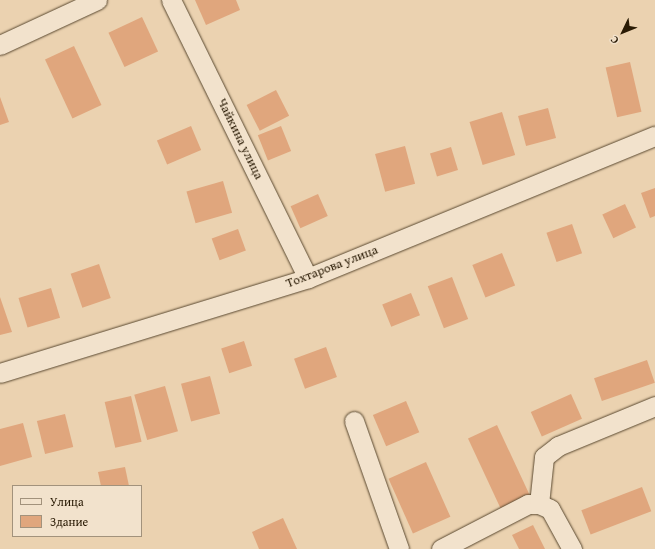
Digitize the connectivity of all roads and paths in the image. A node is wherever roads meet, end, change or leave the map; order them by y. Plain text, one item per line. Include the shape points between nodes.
1 (98, 0) edge
2 (171, 0) edge
3 (0, 45) edge
4 (655, 136) edge
5 (308, 278) junction
6 (0, 373) edge
7 (654, 410) edge
8 (354, 421) dead end
9 (539, 504) junction
10 (399, 549) edge
11 (441, 549) edge
12 (572, 549) edge

1 - 3 street
2 - 5 street, Чайкина улица
4 - 5 street, Тохтарова улица
5 - 6 street, Тохтарова улица
7 - 9 street via 558,446 544,457
8 - 10 street
9 - 11 street via 528,504
9 - 12 street via 550,509

